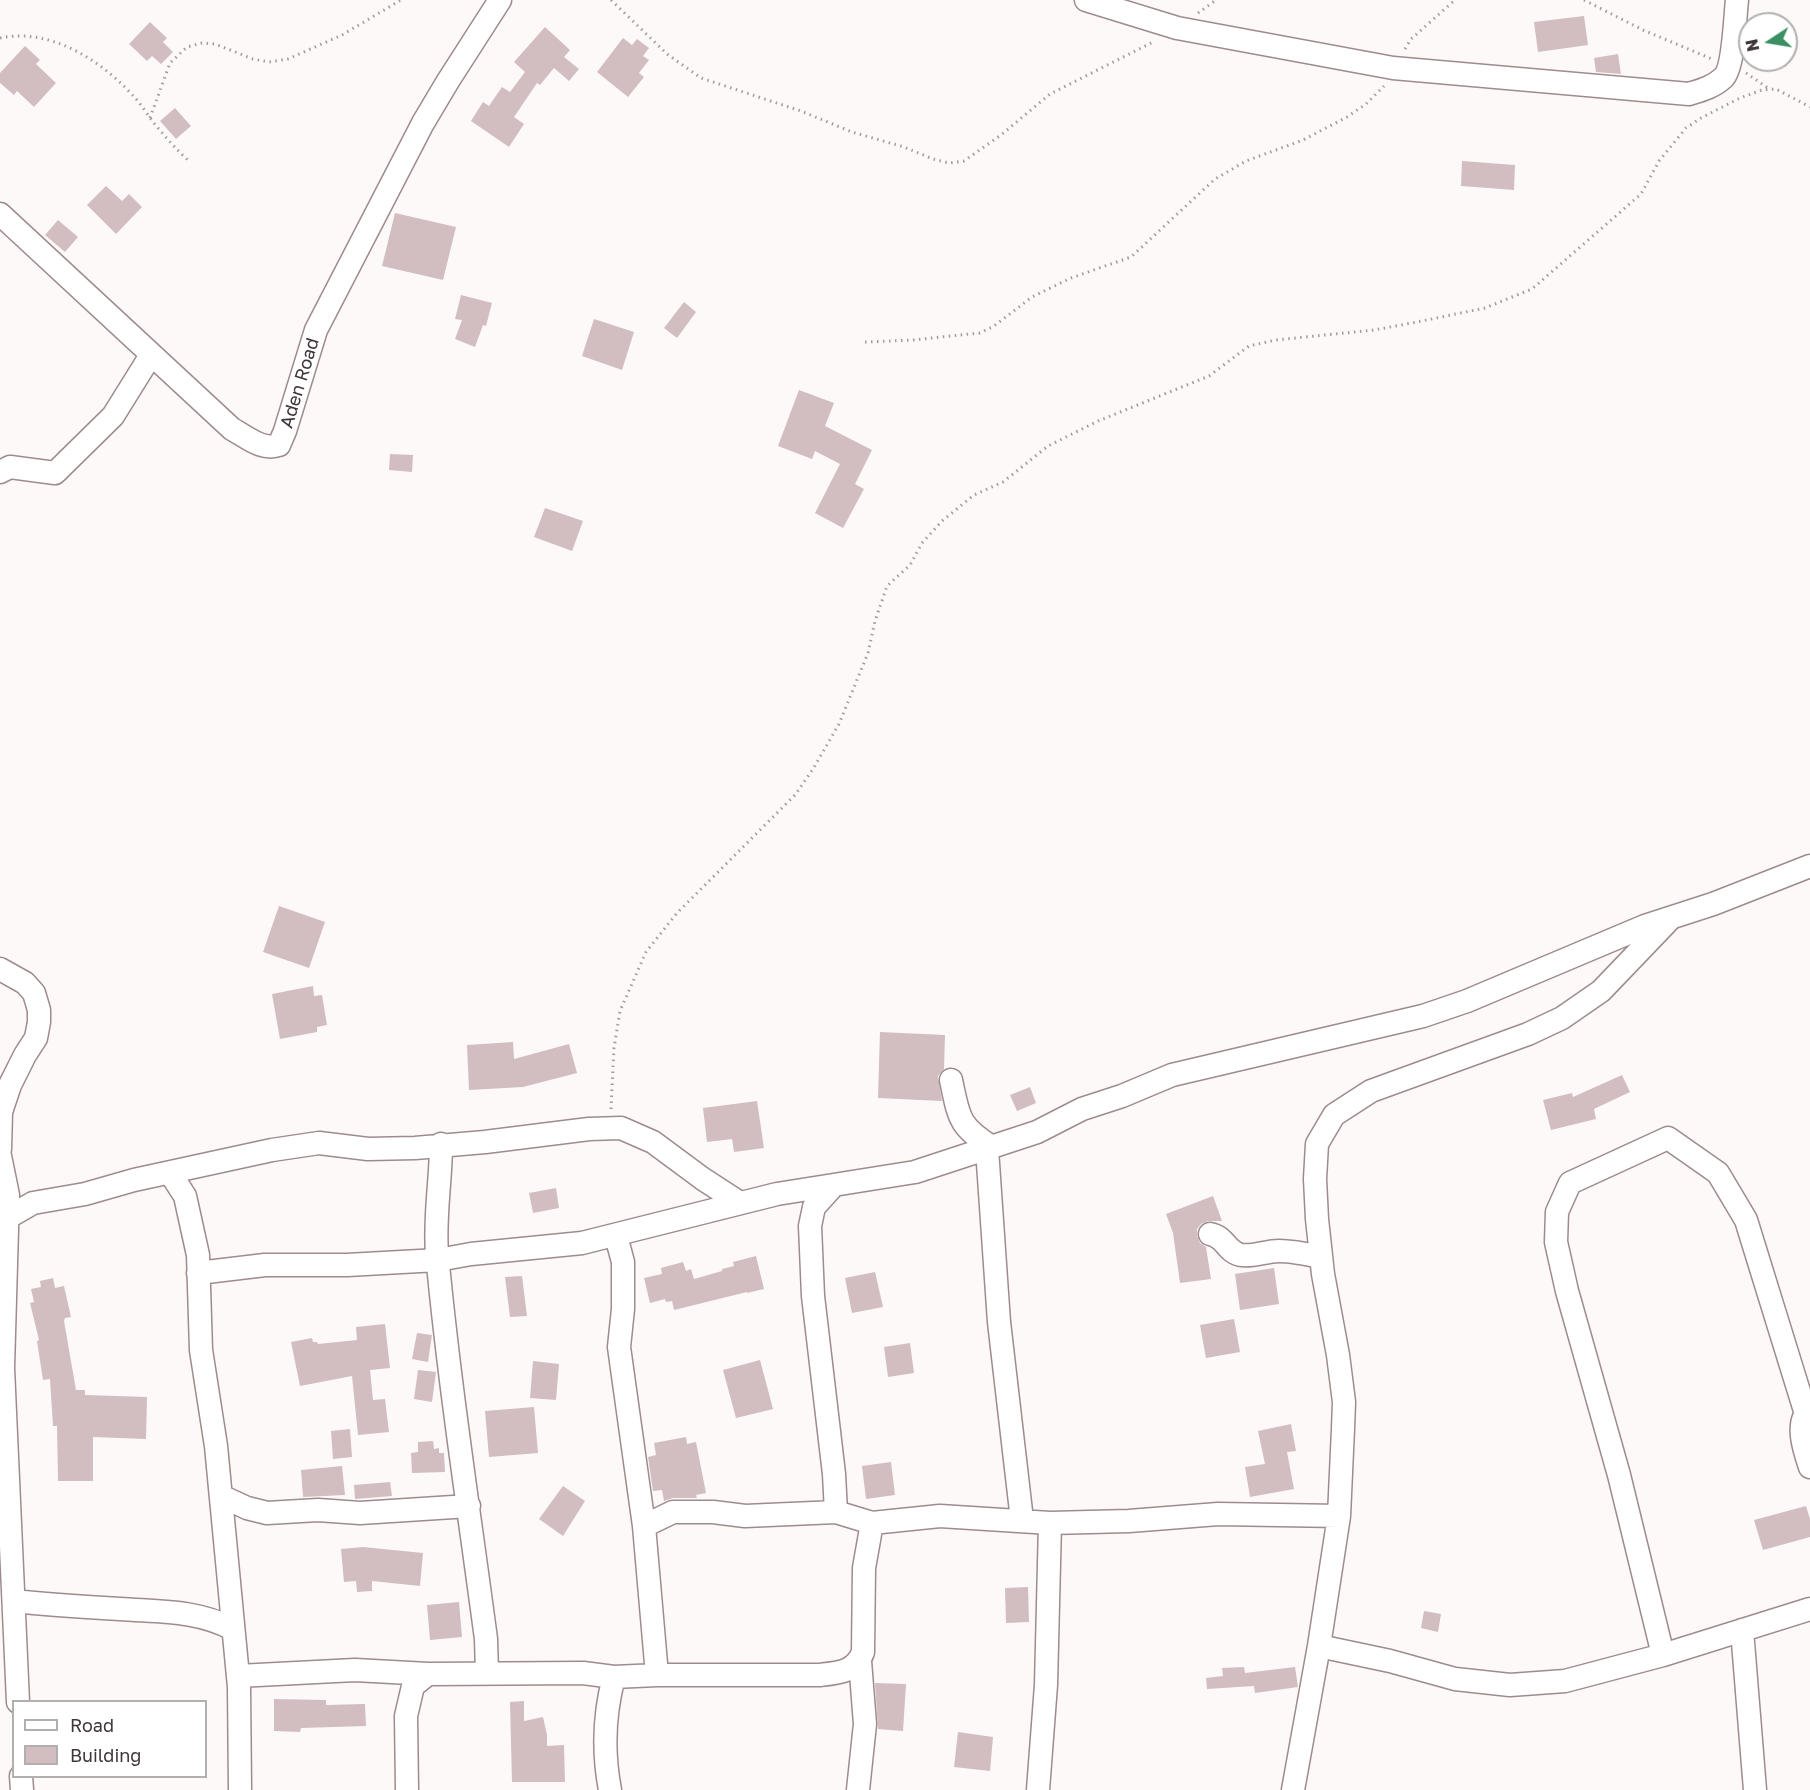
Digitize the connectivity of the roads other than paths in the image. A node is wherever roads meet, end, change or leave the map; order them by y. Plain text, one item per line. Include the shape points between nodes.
1 (500, 0) edge
2 (1086, 0) edge
3 (1737, 0) edge
4 (0, 214) edge
5 (151, 355) junction
6 (0, 472) edge
7 (1810, 866) edge
8 (1671, 918) junction
9 (0, 969) edge
10 (951, 1080) dead end
11 (441, 1144) junction
12 (989, 1148) junction
13 (0, 1149) edge
14 (0, 1156) edge
15 (170, 1173) junction
16 (832, 1186) junction
17 (740, 1203) junction
18 (5, 1208) edge
19 (1210, 1234) dead end
20 (616, 1236) junction
21 (1321, 1257) junction
22 (438, 1260) junction
23 (198, 1273) junction
24 (2, 1300) edge
25 (1808, 1412) edge
26 (1810, 1467) edge
27 (221, 1496) junction
28 (469, 1506) junction
29 (836, 1512) junction
30 (1339, 1515) junction
31 (1022, 1520) junction
32 (872, 1523) junction
33 (1050, 1523) junction
34 (644, 1526) junction
35 (15, 1601) junction
36 (1810, 1609) edge
37 (232, 1629) junction
38 (1742, 1630) junction
39 (1319, 1646) junction
40 (1663, 1655) junction
41 (860, 1661) junction
42 (487, 1673) junction
43 (428, 1674) junction
44 (657, 1675) junction
45 (238, 1676) junction
46 (614, 1677) junction
47 (18, 1700) edge
48 (240, 1790) edge
49 (407, 1790) edge
50 (610, 1790) edge
51 (858, 1790) edge
52 (1038, 1790) edge
53 (1293, 1790) edge
54 (1755, 1790) edge

1 - 5 street, Aden Road via 423,123 316,330 279,446 269,448 232,429
2 - 3 street via 1177,28 1393,68 1689,94 1725,77
4 - 5 street, Aden Road
5 - 6 street via 113,416 56,473 10,467
7 - 8 street
8 - 12 street via 1456,1005 1172,1075
8 - 21 street via 1601,991 1562,1018 1371,1090 1334,1115 1317,1144
9 - 13 street via 34,993 39,1022 36,1038 10,1085 1,1112
10 - 12 street via 966,1129
11 - 15 street via 389,1149 319,1143
11 - 17 street via 621,1128 653,1142
11 - 22 street
12 - 16 street via 915,1172
12 - 31 street via 999,1322
14 - 18 street
15 - 18 street
15 - 23 street via 185,1196 192,1220
16 - 17 street
16 - 29 street via 814,1207 810,1226 813,1296
17 - 20 street
18 - 24 street
19 - 21 street via 1219,1236 1240,1255 1278,1251
20 - 22 street
20 - 34 street via 623,1262 619,1347
21 - 30 street via 1344,1401
22 - 23 street via 265,1265
22 - 28 street
23 - 27 street via 201,1350
24 - 35 street
25 - 26 street via 1802,1443
25 - 40 street via 1746,1220 1718,1173 1668,1138 1570,1183 1557,1212 1556,1242
27 - 28 street via 267,1513
27 - 37 street
28 - 42 street
29 - 32 street
29 - 34 street via 745,1516 673,1512
30 - 33 street via 1218,1514
30 - 39 street
31 - 32 street via 940,1516
31 - 33 street
32 - 41 street via 864,1568
33 - 52 street via 1046,1684
34 - 44 street
35 - 37 street via 190,1614 213,1619
35 - 47 street
36 - 38 street
37 - 45 street
38 - 40 street
38 - 54 street
39 - 40 street via 1455,1679 1510,1685 1564,1681
39 - 53 street
41 - 44 street via 838,1673 819,1675
41 - 51 street via 865,1724
42 - 43 street
42 - 46 street
43 - 45 street via 356,1670
43 - 49 street via 413,1686 406,1716
44 - 46 street
45 - 48 street
46 - 50 street via 607,1702 605,1765

